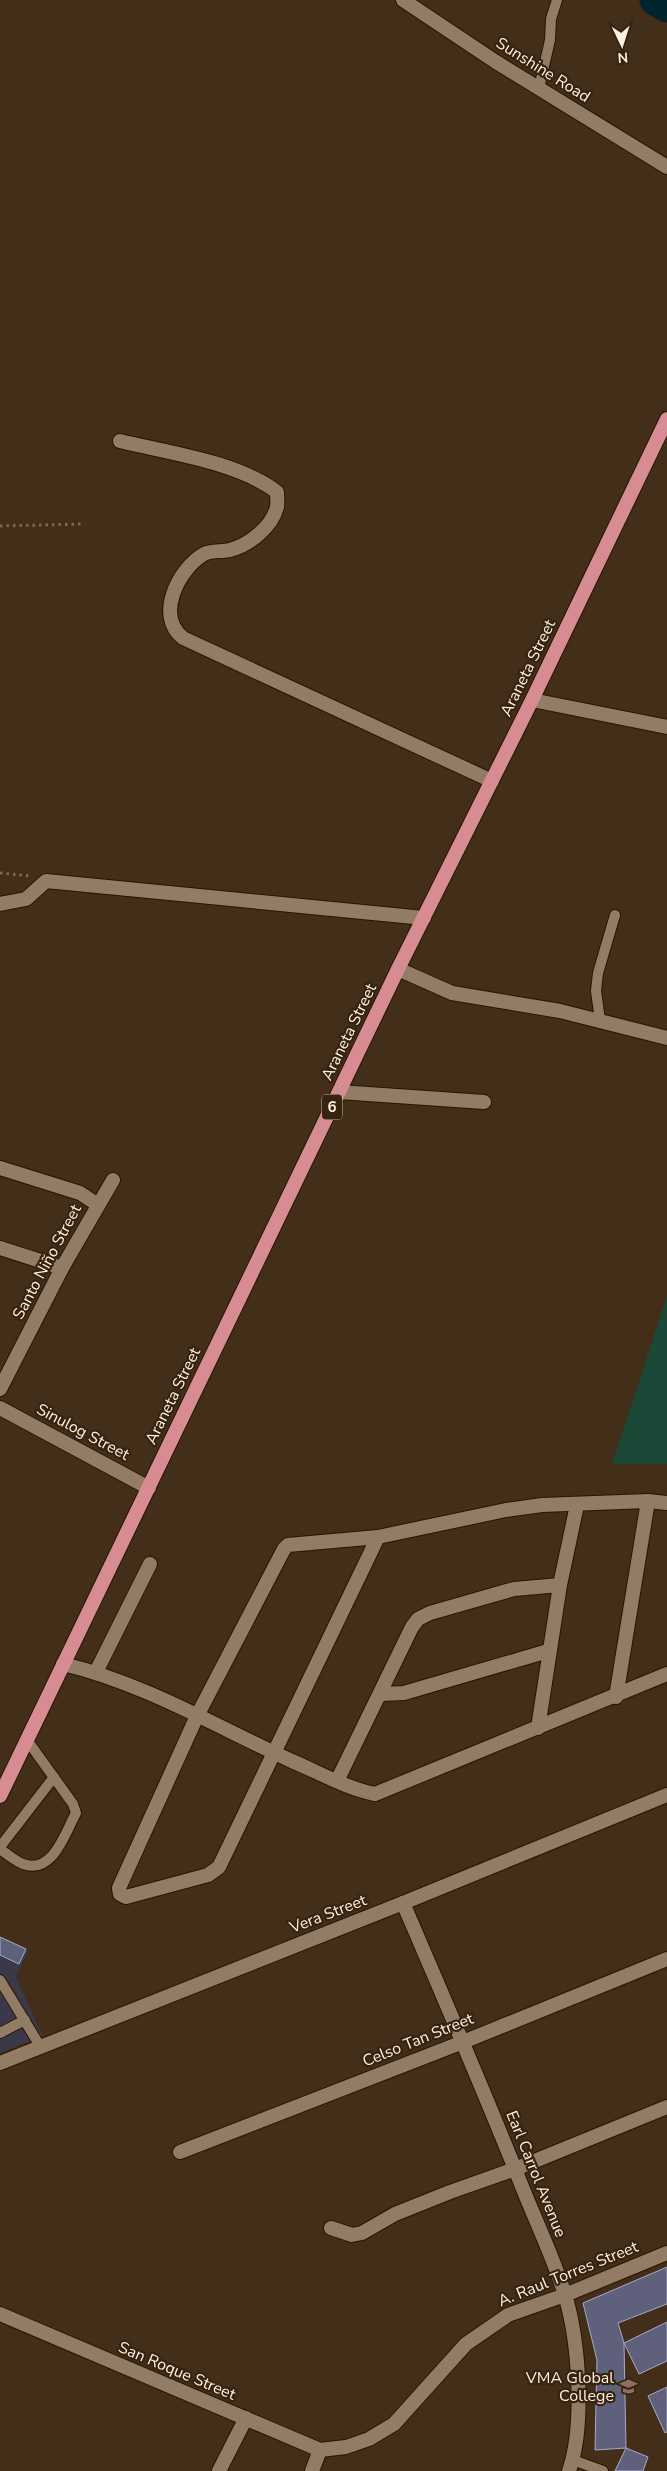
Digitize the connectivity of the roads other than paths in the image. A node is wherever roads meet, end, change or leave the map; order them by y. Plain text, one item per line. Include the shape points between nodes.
1 (402, 0) edge
2 (556, 0) edge
3 (539, 88) junction
4 (667, 167) edge
5 (667, 419) edge
6 (120, 442) dead end
7 (532, 700) junction
8 (667, 727) edge
9 (492, 781) junction
10 (0, 904) edge
11 (615, 915) dead end
12 (424, 918) junction
13 (398, 969) junction
14 (600, 1020) junction
15 (667, 1038) edge
16 (340, 1092) junction
17 (484, 1102) dead end
18 (0, 1168) edge
19 (113, 1180) dead end
20 (98, 1205) junction
21 (0, 1248) edge
22 (62, 1268) junction
23 (0, 1389) edge
24 (0, 1408) edge
25 (148, 1488) junction
26 (648, 1501) junction
27 (667, 1503) edge
28 (578, 1505) junction
29 (378, 1537) junction
30 (150, 1564) dead end
31 (560, 1585) junction
32 (548, 1651) junction
33 (63, 1664) junction
34 (96, 1672) junction
35 (667, 1674) edge
36 (381, 1694) junction
37 (616, 1697) junction
38 (198, 1716) junction
39 (538, 1728) junction
40 (27, 1740) junction
41 (275, 1753) junction
42 (54, 1777) junction
43 (337, 1781) junction
44 (667, 1795) edge
45 (0, 1796) edge
46 (0, 1848) edge
47 (402, 1903) junction
48 (667, 1959) edge
49 (0, 1980) edge
50 (25, 2020) junction
51 (0, 2033) edge
52 (463, 2042) junction
53 (40, 2046) junction
54 (0, 2063) edge
55 (667, 2107) edge
56 (180, 2152) dead end
57 (515, 2169) junction
58 (331, 2228) dead end
59 (667, 2253) edge
60 (565, 2295) junction
61 (0, 2314) edge
62 (246, 2418) junction
63 (320, 2450) junction
64 (571, 2465) edge
65 (219, 2471) edge
66 (312, 2471) edge
67 (603, 2471) edge

1 - 3 street, Sunshine Road
2 - 3 lane
3 - 4 street, Sunshine Road
5 - 7 highway, Araneta Street / 6
6 - 9 street via 224,466 263,481 278,492 277,508 260,533 248,543 231,550 204,554 179,581 171,597 169,614 177,634
7 - 8 street
7 - 9 highway, Araneta Street / 6
9 - 12 highway, Araneta Street / 6
10 - 12 street via 26,899 46,881
11 - 14 lane via 598,973 596,991
12 - 13 highway, Araneta Street / 6
13 - 14 street via 452,993
13 - 16 highway, Araneta Street / 6
14 - 15 street
16 - 17 street
16 - 25 highway, Araneta Street / 6
18 - 20 street via 80,1193
19 - 20 street, Santo Niño Street
20 - 22 street, Santo Niño Street
21 - 22 street
22 - 23 street, Santo Niño Street
24 - 25 street, Sinulog Street
25 - 33 highway, Araneta Street / 6
26 - 27 street
26 - 28 street
26 - 37 street
28 - 29 street via 506,1510
28 - 31 street
29 - 38 street via 294,1543 284,1549
29 - 41 street
30 - 34 street
31 - 32 street
31 - 36 street via 514,1589 418,1619
32 - 36 street via 404,1694
32 - 39 street
33 - 34 street
33 - 40 highway, Araneta Street / 6
34 - 38 street
35 - 37 street
36 - 43 street
37 - 39 street
38 - 41 street
38 - 41 street via 119,1888 120,1894 126,1897 214,1872
39 - 43 street via 382,1793 368,1793
40 - 42 lane
40 - 45 highway, Araneta Street / 6
41 - 43 street
42 - 46 lane
42 - 46 lane via 76,1813 50,1860 36,1866 23,1864
44 - 47 street, Vera Street
47 - 52 street, Earl Carrol Avenue
47 - 53 street, Vera Street
48 - 52 street, Celso Tan Street
49 - 50 lane
50 - 51 lane
50 - 53 lane
52 - 56 street, Celso Tan Street
52 - 57 street, Earl Carrol Avenue
53 - 54 street, Vera Street
55 - 57 street
57 - 58 street via 395,2214 362,2233 352,2235
57 - 60 street, Earl Carrol Avenue
59 - 60 street, A. Raul Torres Street
60 - 63 street, A. Raul Torres Street via 508,2315 466,2344 394,2424 369,2439 346,2447
60 - 64 street, Earl Carrol Avenue via 574,2341 578,2394 578,2429
61 - 62 street, San Roque Street
62 - 63 street, San Roque Street
62 - 65 street
63 - 66 street
64 - 67 lane

